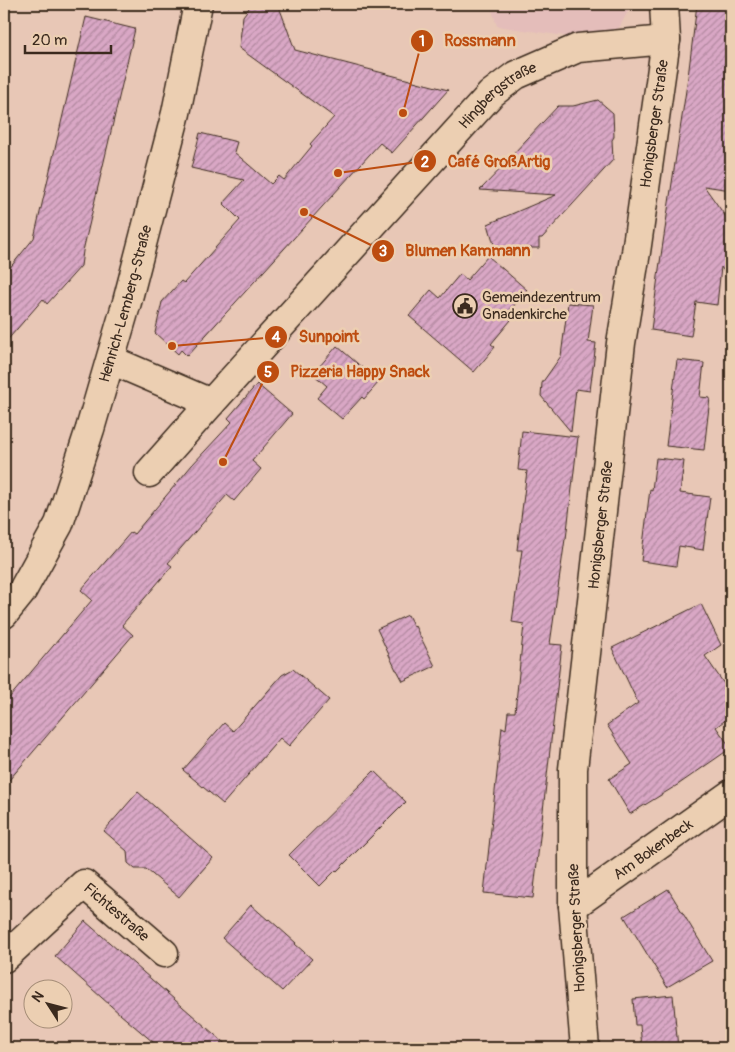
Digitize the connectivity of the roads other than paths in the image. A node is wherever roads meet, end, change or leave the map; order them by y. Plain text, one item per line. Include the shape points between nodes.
1 (198, 4) edge
2 (664, 4) edge
3 (666, 40) junction
4 (111, 360) junction
5 (211, 403) junction
6 (149, 473) dead end
7 (13, 587) edge
8 (4, 614) edge
9 (731, 794) edge
10 (574, 906) junction
11 (164, 953) dead end
12 (4, 958) edge
13 (585, 1048) edge

1 - 4 street, Heinrich-Lemberg-Straße via 176,113
2 - 3 street, Honigsberger Straße
3 - 5 street, Hingbergstraße via 578,48 516,75 491,94
3 - 10 street, Honigsberger Straße via 621,343 573,769
4 - 5 street
4 - 7 street, Heinrich-Lemberg-Straße via 59,524
5 - 6 street, Hingbergstraße
7 - 8 street
9 - 10 street, Am Bokenbeck
10 - 13 street, Honigsberger Straße
11 - 12 street, Fichtestraße via 84,884

